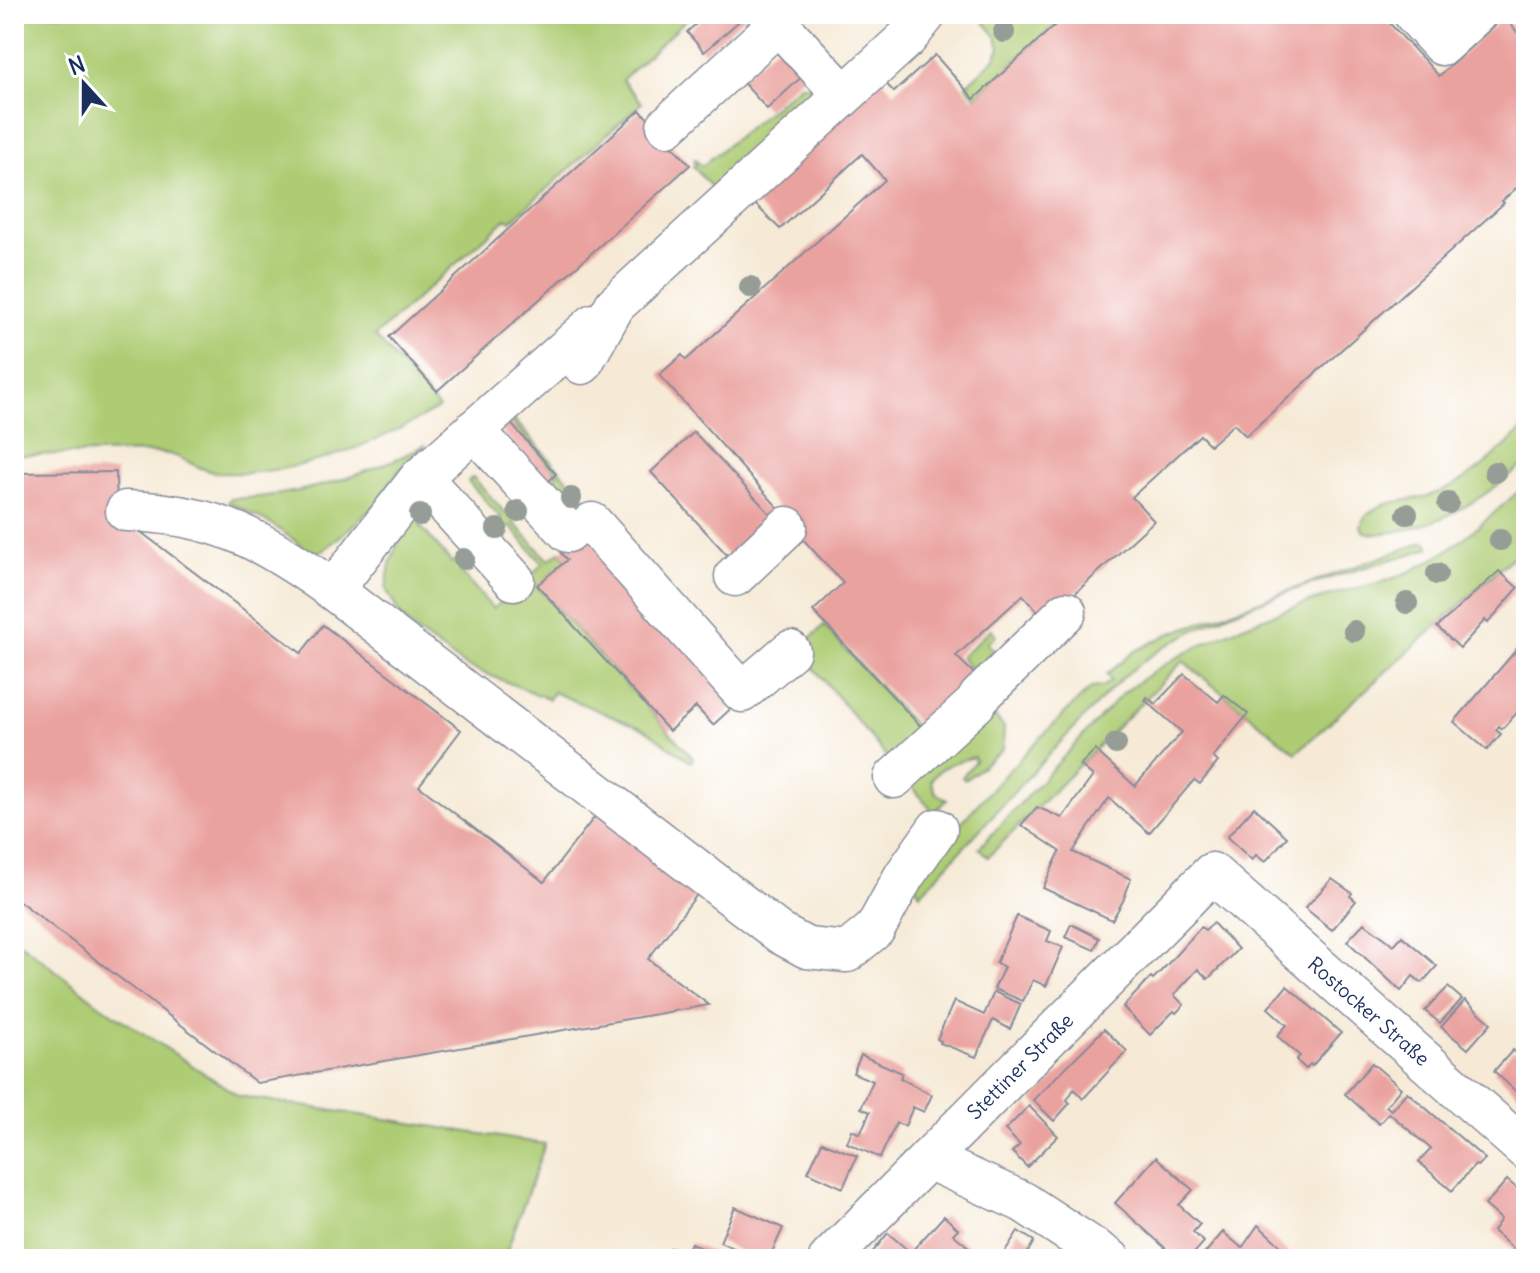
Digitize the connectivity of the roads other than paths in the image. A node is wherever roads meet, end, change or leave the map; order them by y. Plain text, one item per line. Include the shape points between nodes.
1 (926, 14) edge
2 (1414, 14) edge
3 (1476, 14) edge
4 (843, 94) junction
5 (667, 126) dead end
6 (615, 305) junction
7 (582, 364) dead end
8 (474, 430) junction
9 (421, 477) junction
10 (126, 511) dead end
11 (787, 527) dead end
12 (735, 576) dead end
13 (514, 580) dead end
14 (333, 590) junction
15 (1066, 612) dead end
16 (790, 651) dead end
17 (894, 778) dead end
18 (937, 829) dead end
19 (1212, 873) joint
20 (1526, 1150) edge
21 (928, 1159) junction
22 (829, 1259) edge
23 (1110, 1259) edge

1 - 4 street via 907,38
2 - 3 street via 1442,45
4 - 5 street via 778,24
4 - 6 street
6 - 7 street
6 - 8 street
8 - 9 street
8 - 16 street via 580,528 742,692
9 - 13 street
9 - 14 street
10 - 14 street via 180,514 237,531
11 - 12 street
14 - 18 street via 781,934 807,948 847,952 875,929
15 - 17 street
19 - 20 street, Rostocker Straße
19 - 21 street, Stettiner Straße
21 - 22 street, Stettiner Straße
21 - 23 street via 1023,1202

